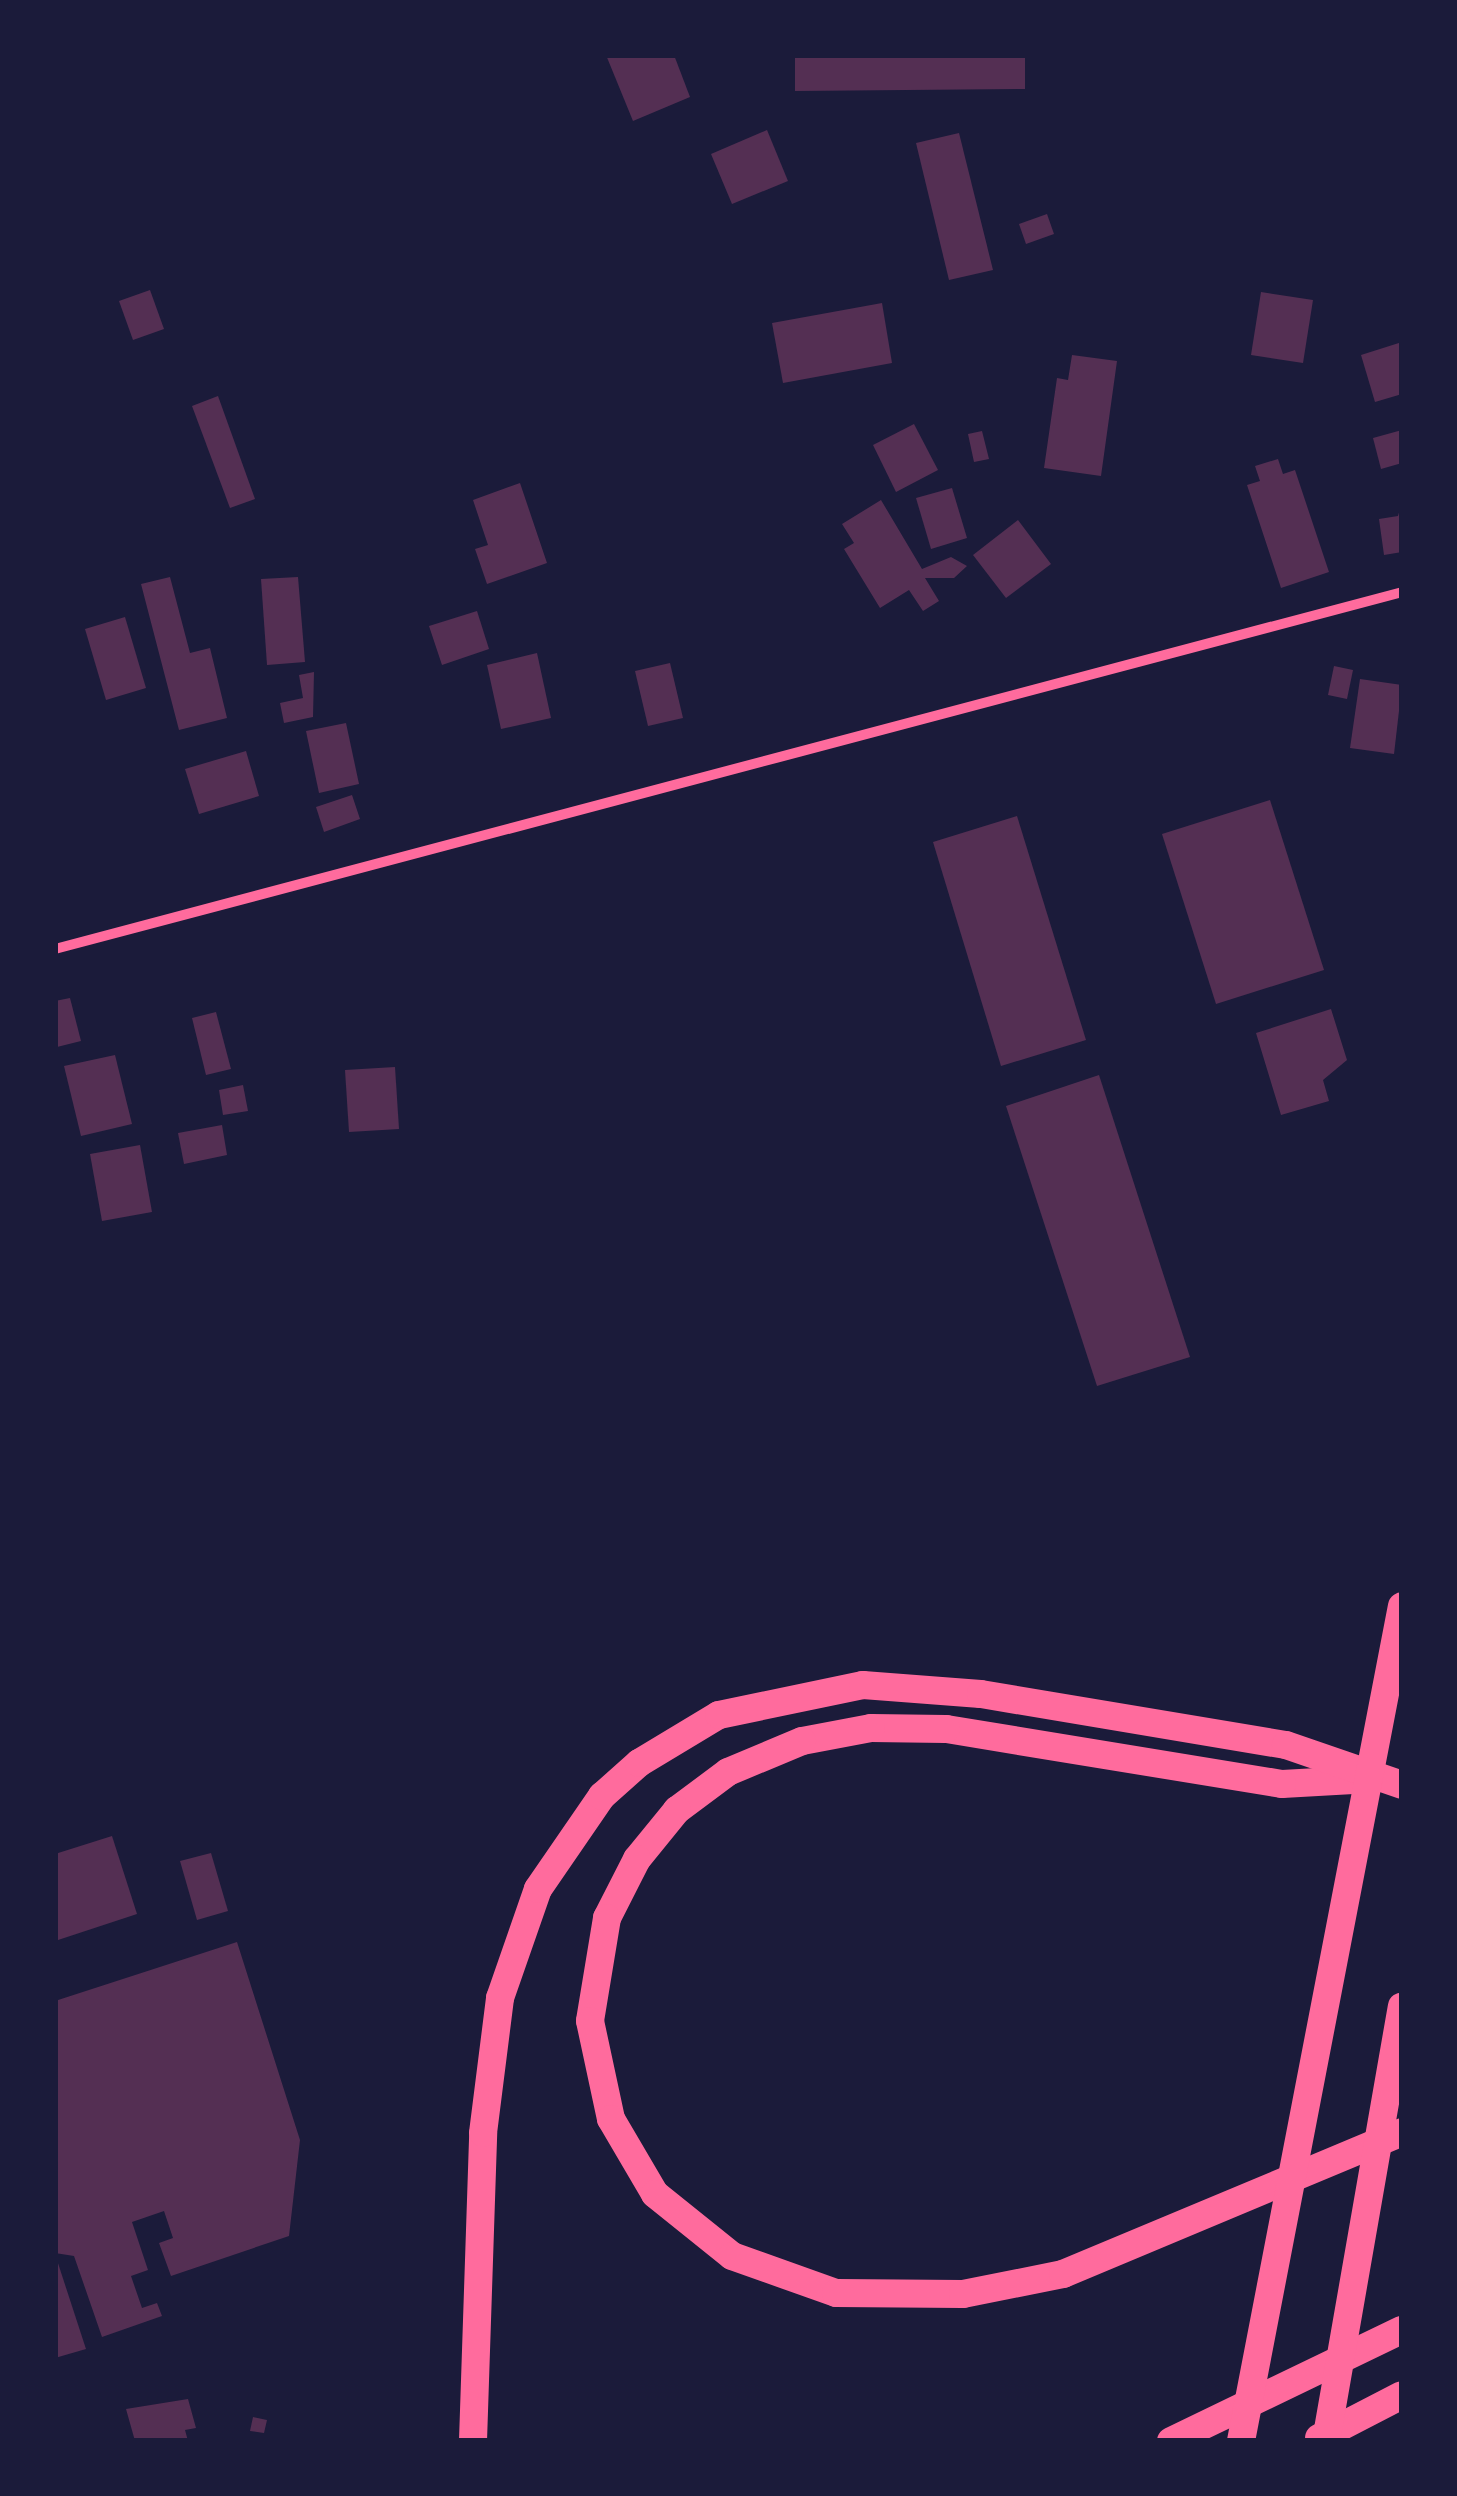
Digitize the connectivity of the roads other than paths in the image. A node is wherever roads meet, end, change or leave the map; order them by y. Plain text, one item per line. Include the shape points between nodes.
1 (1402, 592) edge
2 (55, 949) edge
3 (1402, 1606) edge
4 (1371, 1779) junction
5 (1402, 1785) edge
6 (1402, 2008) edge
7 (1402, 2132) edge
8 (1402, 2330) edge
9 (1402, 2395) edge
10 (473, 2441) edge
11 (1171, 2441) edge
12 (1241, 2441) edge
13 (1312, 2441) edge
14 (1326, 2441) edge

1 - 2 street
3 - 4 highway
4 - 5 highway
4 - 7 highway via 1282,1784 1039,1742 871,1728 802,1741 728,1772 677,1810 608,1918 590,2021 611,2119 656,2194 732,2256 836,2293 963,2294 1063,2274
4 - 10 highway via 1286,1745 981,1694 863,1685 718,1715 639,1763 582,1820 538,1889 500,1998 482,2134
4 - 12 highway
6 - 14 highway
8 - 11 highway
9 - 13 highway

